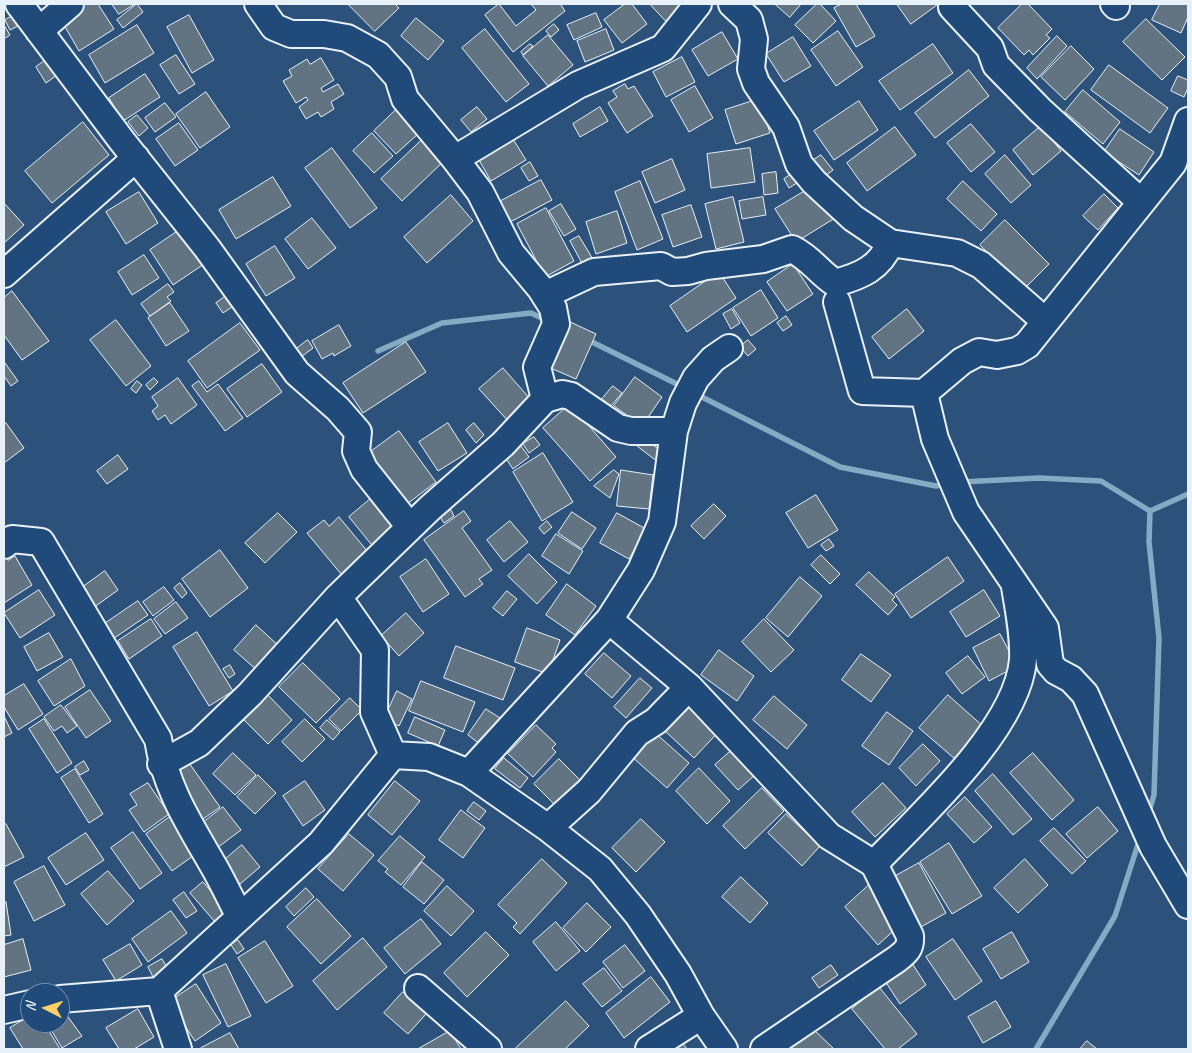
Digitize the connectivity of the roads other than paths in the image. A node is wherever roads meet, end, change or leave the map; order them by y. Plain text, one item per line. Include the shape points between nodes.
1 (19, 4) edge
2 (70, 4) edge
3 (258, 4) edge
4 (698, 4) edge
5 (732, 4) edge
6 (954, 4) edge
7 (39, 30) junction
8 (1188, 121) edge
9 (136, 158) junction
10 (456, 159) junction
11 (1141, 202) junction
12 (890, 243) junction
13 (4, 274) edge
14 (546, 295) junction
15 (837, 302) dead end
16 (1045, 321) junction
17 (729, 348) dead end
18 (924, 393) junction
19 (545, 399) junction
20 (674, 431) junction
21 (410, 527) junction
22 (4, 545) edge
23 (1014, 581) junction
24 (338, 597) junction
25 (609, 620) junction
26 (689, 687) junction
27 (393, 755) junction
28 (162, 764) junction
29 (469, 773) junction
30 (548, 828) junction
31 (874, 864) junction
32 (1188, 904) edge
33 (240, 917) junction
34 (418, 988) dead end
35 (159, 991) junction
36 (70, 998) edge
37 (20, 1006) edge
38 (4, 1010) edge
39 (701, 1016) junction
40 (178, 1049) edge
41 (488, 1049) edge
42 (649, 1049) edge
43 (724, 1049) edge
44 (764, 1049) edge

1 - 7 street
2 - 7 street
3 - 10 street via 274,27 291,34 347,38 378,55 398,77 406,99
4 - 10 street via 663,48 578,85
5 - 12 street via 749,20 754,40 751,69 756,83 786,127 799,164 853,218
6 - 11 street via 952,7 990,48 996,65
7 - 9 street
8 - 11 street via 1173,163
9 - 13 street
9 - 21 street via 207,248 297,373 338,409 358,432 356,451 364,469
10 - 14 street via 480,192 511,253
11 - 16 street
12 - 14 street via 885,257 871,269 836,283 820,274 808,257 792,249 763,259 688,271 672,272 661,266 594,272
12 - 16 street via 958,253 981,265
14 - 19 street via 556,324 537,367
15 - 18 street via 862,391
16 - 18 street via 1027,345 1017,351 997,355 979,352 962,361
17 - 20 street via 713,359 696,378
18 - 23 street via 935,439 966,512
19 - 20 street via 562,394 571,396 618,428
19 - 21 street via 503,444
20 - 25 street via 662,522 641,570
21 - 24 street
22 - 28 street via 12,539 42,542 158,739
23 - 31 street via 1020,614 1022,660 1014,694 991,735 938,798
23 - 32 street via 1045,628 1050,664 1085,694 1153,846
24 - 27 street via 375,650 374,712
24 - 28 street via 250,694 200,743
25 - 26 street
25 - 29 street
26 - 30 street via 656,721 637,732 589,791
26 - 31 street via 829,836
27 - 29 street via 430,757
27 - 33 street via 321,843
28 - 33 street via 183,815
29 - 30 street
30 - 39 street via 600,869 638,915 678,974
31 - 44 street via 910,936 908,950
33 - 35 street
34 - 41 street
35 - 36 street
35 - 40 street
37 - 38 street
39 - 42 street
39 - 43 street

